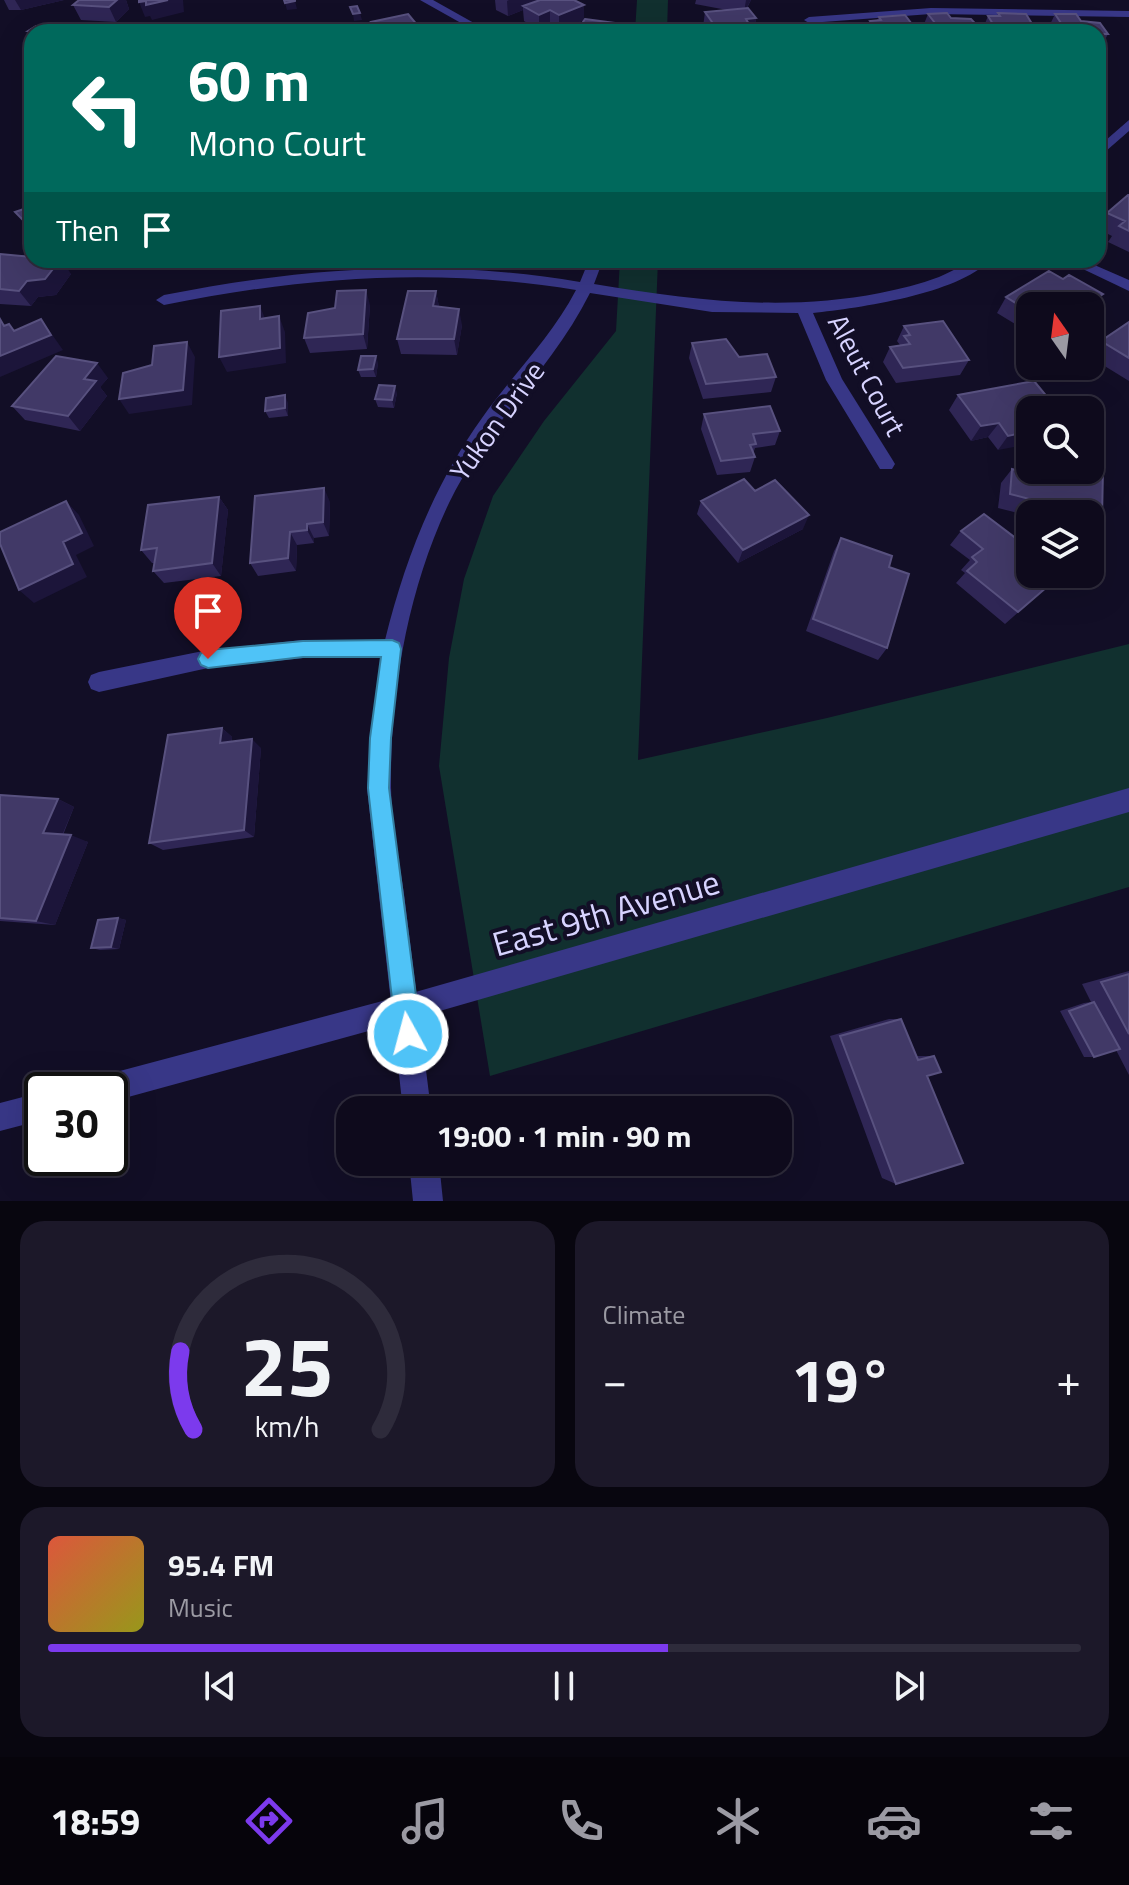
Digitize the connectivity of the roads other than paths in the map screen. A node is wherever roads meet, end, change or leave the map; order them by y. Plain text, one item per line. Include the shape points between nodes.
1 (425, 0) edge
2 (1120, 0) edge
3 (1129, 12) edge
4 (809, 20) dead end
5 (470, 24) edge
6 (1129, 124) edge
7 (1106, 146) edge
8 (593, 268) edge
9 (967, 268) edge
10 (1089, 268) edge
11 (587, 286) junction
12 (1129, 286) edge
13 (164, 300) dead end
14 (804, 309) junction
15 (886, 464) dead end
16 (392, 649) junction
17 (99, 682) dead end
18 (1129, 800) edge
19 (405, 1008) junction
20 (128, 1083) edge
21 (415, 1096) edge
22 (24, 1111) edge
23 (0, 1117) edge
24 (425, 1176) edge
25 (428, 1201) edge

1 - 5 street
2 - 3 street
3 - 4 street via 931,11
6 - 7 street
8 - 11 street, Yukon Drive
9 - 14 street via 898,295
10 - 12 street
11 - 13 street via 496,274 403,270 278,279
11 - 14 street via 687,304
11 - 16 street, Yukon Drive via 540,362 490,421 455,474 427,532
14 - 15 street, Aleut Court via 834,380
16 - 17 street via 303,649 208,659
16 - 19 street, Yukon Drive via 379,788
18 - 19 street, East 9th Avenue
19 - 20 street, East 9th Avenue
19 - 21 street, Yukon Drive
22 - 23 street
24 - 25 street

